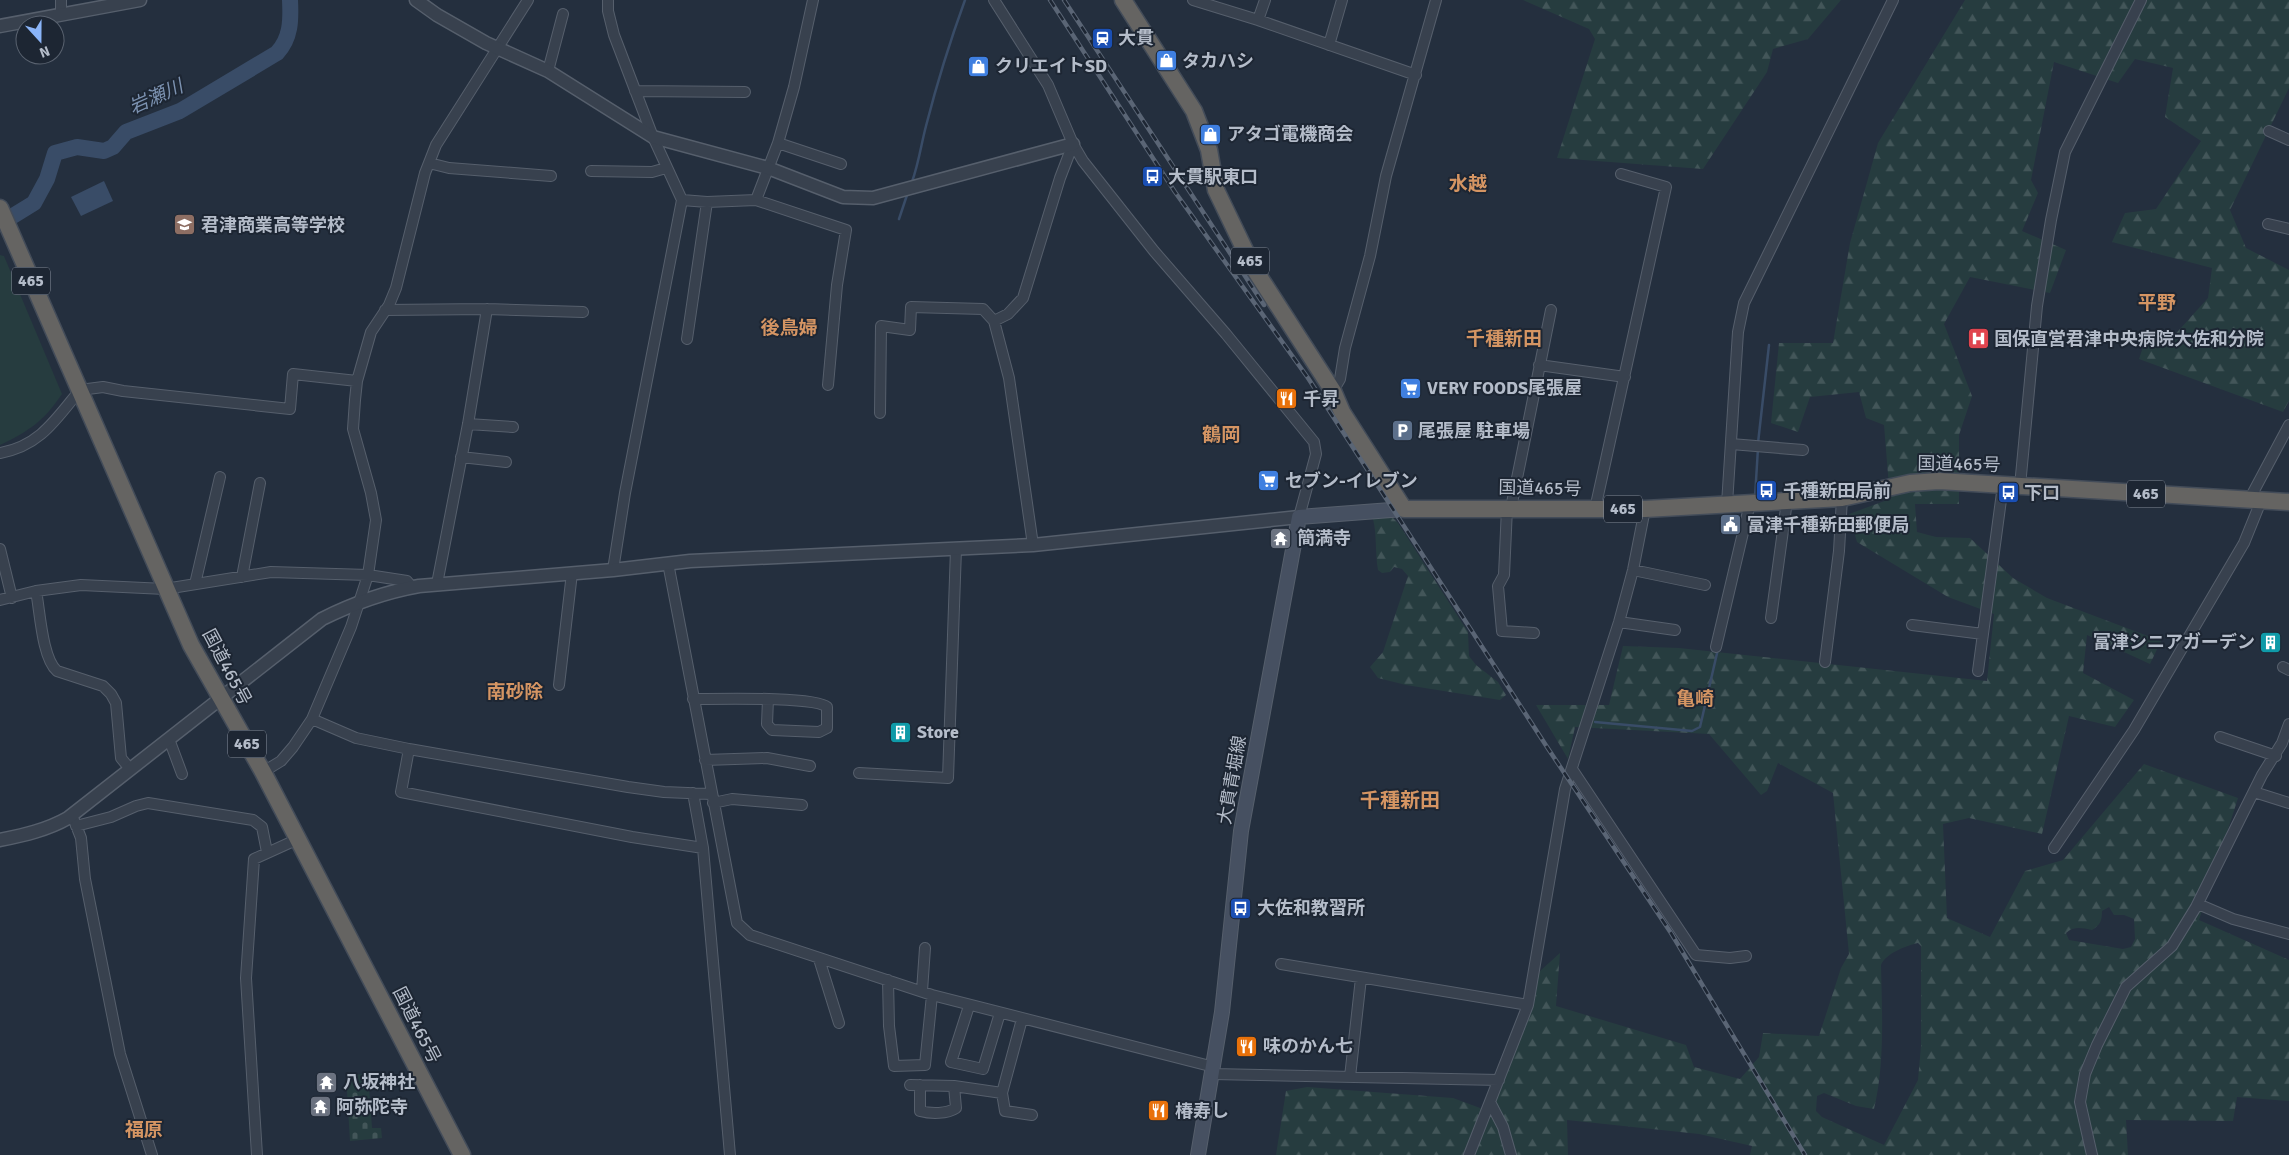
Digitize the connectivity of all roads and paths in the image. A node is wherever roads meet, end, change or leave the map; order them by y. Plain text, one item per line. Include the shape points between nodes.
1 (61, 0) edge
2 (140, 0) edge
3 (416, 0) edge
4 (528, 0) edge
5 (608, 0) edge
6 (813, 0) edge
7 (994, 0) edge
8 (1123, 0) edge
9 (1193, 0) edge
10 (1265, 0) edge
11 (1342, 0) edge
12 (1436, 0) edge
13 (1893, 0) edge
14 (2142, 0) edge
15 (563, 14) dead end
16 (62, 15) joint
17 (1258, 20) junction
18 (15, 23) edge
19 (0, 26) edge
20 (1329, 45) junction
21 (498, 48) junction
22 (548, 71) junction
23 (1416, 75) junction
24 (635, 91) junction
25 (745, 92) dead end
26 (2269, 131) dead end
27 (653, 137) junction
28 (2289, 140) edge
29 (778, 142) junction
30 (1073, 144) junction
31 (430, 163) junction
32 (841, 164) dead end
33 (666, 168) junction
34 (768, 168) junction
35 (591, 171) dead end
36 (1621, 174) dead end
37 (551, 176) dead end
38 (682, 200) junction
39 (756, 200) junction
40 (707, 202) junction
41 (0, 208) edge
42 (2268, 224) dead end
43 (2289, 229) edge
44 (487, 309) junction
45 (385, 310) junction
46 (1551, 310) dead end
47 (583, 312) dead end
48 (994, 321) junction
49 (687, 339) dead end
50 (1539, 365) junction
51 (1624, 377) junction
52 (357, 381) junction
53 (828, 385) dead end
54 (80, 390) junction
55 (1332, 390) junction
56 (880, 413) dead end
57 (468, 424) junction
58 (2289, 425) edge
59 (514, 427) dead end
60 (1731, 444) junction
61 (1803, 450) dead end
62 (0, 453) edge
63 (461, 457) junction
64 (506, 462) dead end
65 (220, 477) dead end
66 (260, 483) dead end
67 (2003, 485) junction
68 (2020, 486) junction
69 (1842, 498) junction
70 (2255, 500) junction
71 (1787, 501) junction
72 (2289, 502) edge
73 (1750, 503) junction
74 (1727, 504) junction
75 (1509, 508) junction
76 (1404, 509) junction
77 (1595, 509) junction
78 (1645, 509) junction
79 (1299, 517) junction
80 (1033, 546) junction
81 (956, 550) junction
82 (1, 555) edge
83 (668, 563) junction
84 (613, 570) junction
85 (1633, 570) junction
86 (572, 573) junction
87 (368, 575) junction
88 (242, 577) junction
89 (194, 584) junction
90 (437, 584) junction
91 (1705, 585) dead end
92 (412, 587) junction
93 (165, 589) junction
94 (36, 591) junction
95 (12, 598) junction
96 (0, 600) edge
97 (360, 604) junction
98 (1771, 618) dead end
99 (1619, 622) junction
100 (1912, 625) dead end
101 (1674, 630) dead end
102 (1534, 634) dead end
103 (1983, 634) junction
104 (1716, 647) dead end
105 (1825, 662) dead end
106 (1978, 671) dead end
107 (559, 685) dead end
108 (220, 699) junction
109 (693, 699) junction
110 (768, 699) junction
111 (312, 719) junction
112 (2289, 724) edge
113 (2220, 737) dead end
114 (169, 739) junction
115 (409, 749) junction
116 (2276, 756) junction
117 (705, 760) junction
118 (810, 766) dead end
119 (130, 769) junction
120 (1572, 769) junction
121 (263, 772) junction
122 (859, 773) dead end
123 (182, 774) dead end
124 (2254, 792) junction
125 (693, 793) junction
126 (712, 798) junction
127 (2289, 803) edge
128 (802, 805) dead end
129 (74, 820) junction
130 (298, 839) junction
131 (0, 840) edge
132 (703, 848) junction
133 (2054, 848) dead end
134 (267, 852) junction
135 (2198, 904) junction
136 (2289, 934) edge
137 (925, 948) dead end
138 (1746, 956) dead end
139 (820, 960) junction
140 (1281, 964) dead end
141 (1361, 978) junction
142 (888, 980) junction
143 (922, 991) junction
144 (932, 995) junction
145 (1528, 1005) junction
146 (970, 1006) junction
147 (1000, 1013) junction
148 (1022, 1019) junction
149 (838, 1023) dead end
150 (1213, 1070) junction
151 (1350, 1077) junction
152 (1499, 1080) junction
153 (954, 1086) junction
154 (1002, 1093) junction
155 (1490, 1102) junction
156 (1032, 1115) dead end
157 (152, 1155) edge
158 (257, 1155) edge
159 (462, 1155) edge
160 (730, 1155) edge
161 (1198, 1155) edge
162 (1469, 1155) edge
163 (1511, 1155) edge
164 (2092, 1155) edge

1 - 16 street
2 - 16 street
3 - 21 street via 436,15
4 - 21 street
5 - 24 street via 614,34
6 - 29 street
7 - 30 street via 1048,85
8 - 55 highway, 465 via 1194,111 1210,150 1216,190 1253,267
9 - 17 street
10 - 17 street
11 - 20 street
12 - 23 street
13 - 60 street via 1744,303 1738,332
14 - 68 street via 2066,152 2052,212 2037,306
15 - 22 street
17 - 20 street
18 - 19 street
20 - 23 street
21 - 22 street
21 - 31 street via 436,145
22 - 27 street
23 - 55 street via 1386,176 1340,379
24 - 25 street
24 - 27 street
26 - 28 street
27 - 33 street
27 - 34 street
29 - 32 street
29 - 34 street
30 - 34 street via 873,198 843,197
30 - 48 street via 1023,298 1008,314
30 - 79 street via 1154,251 1314,442 1316,454
31 - 37 street via 449,168
31 - 45 street via 403,265
33 - 35 street via 652,172
33 - 38 street
34 - 39 street
36 - 51 street via 1666,187
38 - 40 street
38 - 84 street
39 - 40 street
39 - 53 street via 846,230 837,285
40 - 49 street
41 - 54 highway, 国道465号 / 465
42 - 43 street
44 - 45 street
44 - 47 street
44 - 57 street
45 - 52 street via 371,332
46 - 50 street
48 - 56 street via 983,309 911,307 910,330 881,326
48 - 80 street via 1009,378
50 - 51 street
50 - 75 street
51 - 77 street
52 - 54 street via 293,374 290,409 123,392 103,387
52 - 87 street via 353,429 376,520
54 - 62 street via 42,436 27,445
54 - 93 highway, 国道465号 / 465
55 - 76 highway, 465 via 1342,412
57 - 59 street
57 - 63 street
58 - 70 street
60 - 61 street
60 - 74 street
63 - 64 street
63 - 90 street
65 - 89 street
66 - 88 street
67 - 68 highway, 国道465号 / 465
67 - 69 highway, 国道465号 / 465 via 1939,481 1910,483
67 - 103 street
68 - 70 highway, 国道465号 / 465
69 - 71 highway, 国道465号 / 465
69 - 105 street
70 - 72 highway, 国道465号 / 465
70 - 133 street via 2244,543 2122,750
71 - 73 highway, 国道465号 / 465
71 - 98 street
73 - 74 highway, 国道465号 / 465
73 - 104 street
74 - 78 highway, 国道465号 / 465
75 - 76 highway, 国道465号 / 465
75 - 77 highway, 国道465号 / 465
75 - 102 street via 1504,575 1498,586 1502,631
76 - 79 main road
77 - 78 highway, 国道465号 / 465
78 - 85 street
79 - 80 street
79 - 150 main road, 大貫青堀線 via 1241,831
80 - 81 street
81 - 83 street
81 - 122 street via 948,778
82 - 95 street
83 - 84 street
83 - 109 street
84 - 86 street
85 - 91 street
85 - 99 street
86 - 90 street
86 - 107 street
87 - 88 street via 288,571
87 - 92 street via 407,581
87 - 97 street
88 - 89 street
89 - 93 street
90 - 92 street
92 - 97 street
93 - 94 street via 99,584
93 - 108 highway, 国道465号 / 465
94 - 95 street
94 - 119 street via 46,648 53,667 103,686 111,694 116,703 120,758
95 - 96 street
97 - 108 street via 322,619
97 - 111 street
99 - 101 street
99 - 120 street
100 - 103 street
103 - 106 street
108 - 114 street
108 - 121 highway, 国道465号 / 465
109 - 110 street
109 - 117 street
110 - 110 street via 823,704 827,707 827,728 819,732 772,730 768,724
111 - 115 street via 356,738
111 - 121 street via 281,761
112 - 116 street
113 - 116 street
114 - 119 street
114 - 123 street
115 - 125 street via 628,787
115 - 132 street via 401,792
116 - 124 street
117 - 118 street via 767,758
117 - 126 street
119 - 129 street
120 - 138 street via 1696,955
120 - 145 street via 1557,828
121 - 130 highway, 国道465号 / 465
124 - 127 street
124 - 135 street
125 - 126 street
125 - 132 street
126 - 128 street
126 - 139 street via 737,923 750,935
129 - 131 street
129 - 134 street via 111,817 148,803 179,807 253,820 262,827
129 - 157 street via 82,838 85,879 120,1054
130 - 134 street
130 - 159 highway, 国道465号 / 465
132 - 160 street
134 - 158 street via 254,860 246,978
135 - 136 street via 2233,919
135 - 164 street via 2172,946 2126,987 2097,1045 2080,1102
137 - 143 street
139 - 142 street
139 - 149 street
140 - 141 street
141 - 145 street
141 - 151 street
142 - 143 street
142 - 144 street via 894,1066 925,1065
143 - 144 street
144 - 146 street
145 - 152 street
146 - 147 street
146 - 147 street via 952,1062 983,1068
147 - 148 street
148 - 150 street
148 - 154 street
150 - 151 street
150 - 161 main road, 大貫青堀線
151 - 152 street
152 - 155 street
153 - 153 street via 956,1108 928,1113 920,1111 915,1085
153 - 154 street
154 - 156 street via 1005,1111
155 - 162 street
155 - 163 street via 1503,1127

